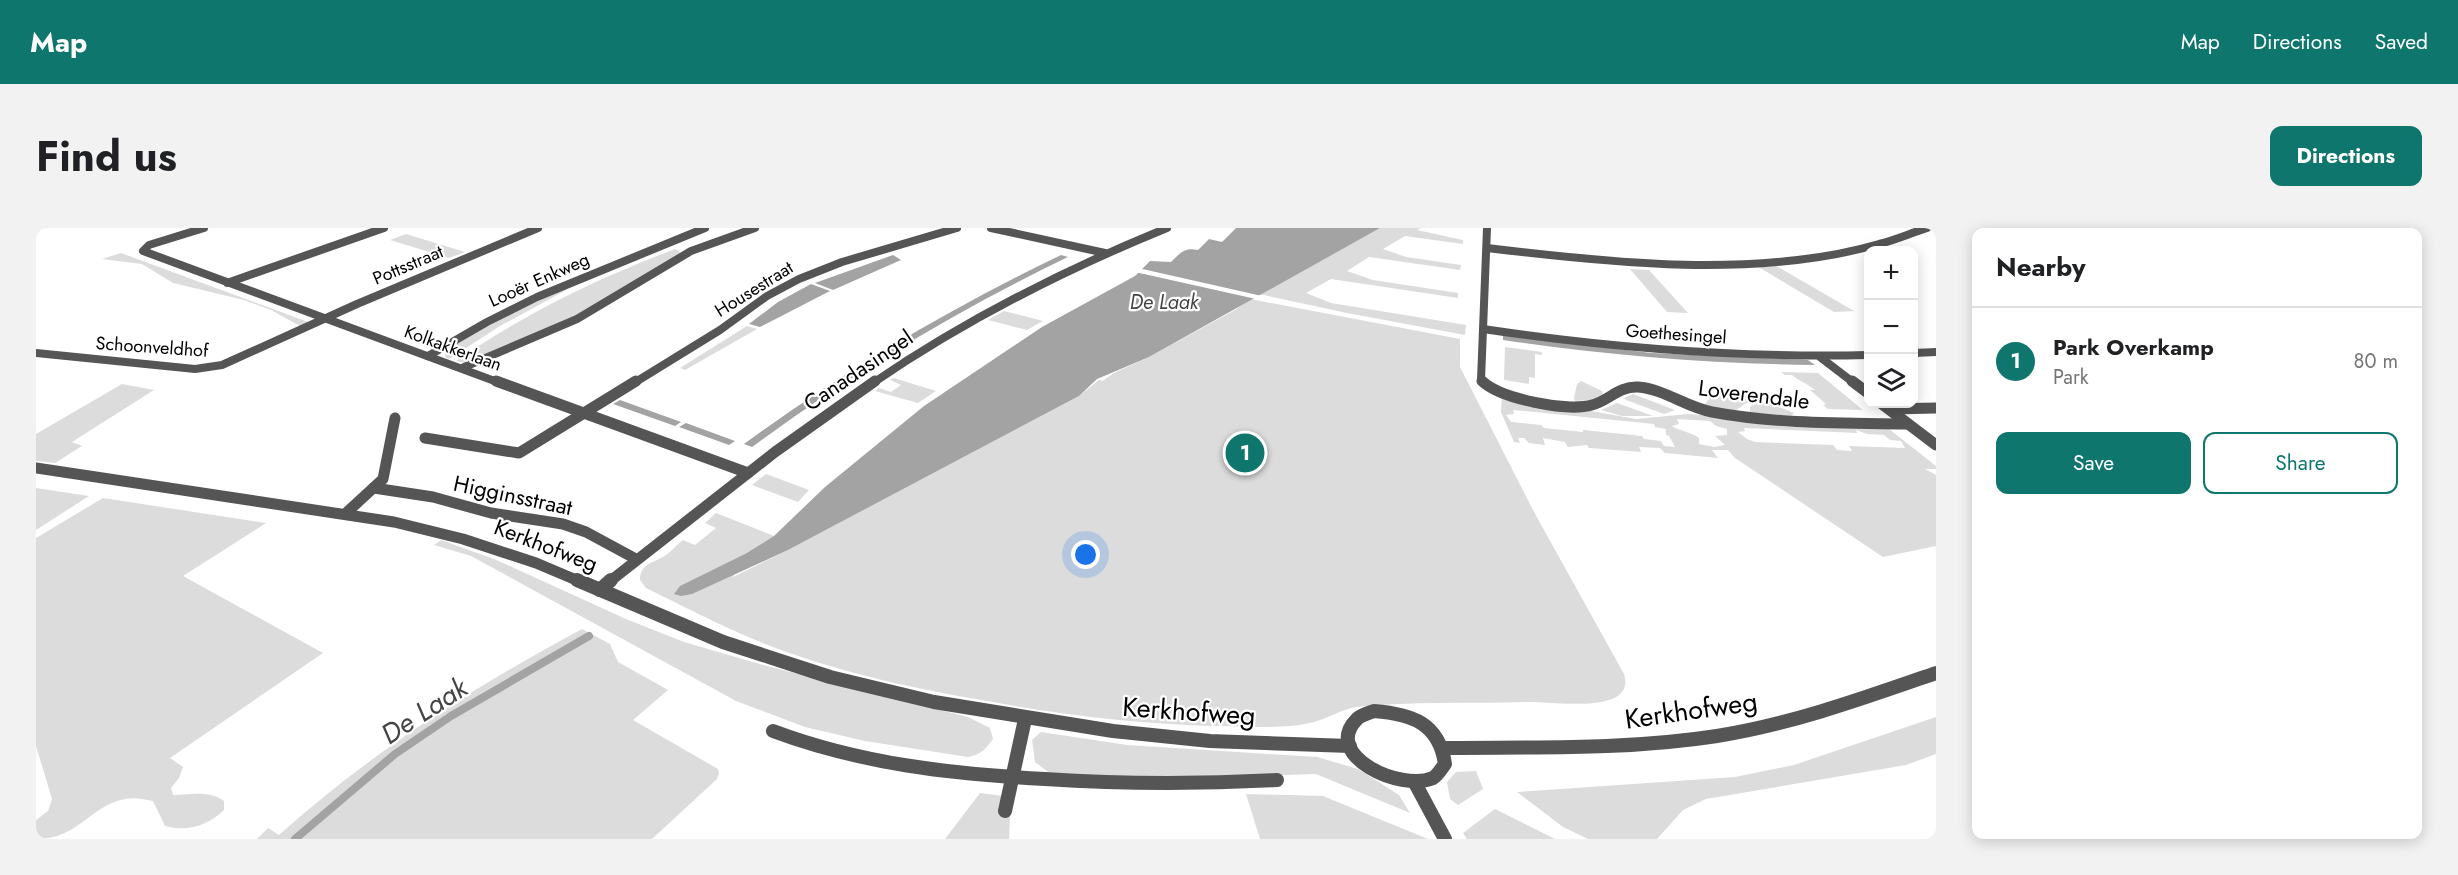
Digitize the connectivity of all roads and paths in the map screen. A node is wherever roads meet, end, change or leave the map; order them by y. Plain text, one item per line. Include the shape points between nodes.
1 (204, 228) edge
2 (384, 228) edge
3 (538, 228) edge
4 (705, 228) edge
5 (755, 228) edge
6 (957, 228) edge
7 (991, 228) edge
8 (1167, 228) edge
9 (1487, 228) edge
10 (1927, 228) edge
11 (669, 242) junction
12 (1487, 248) junction
13 (690, 251) junction
14 (1105, 253) junction
15 (227, 283) junction
16 (325, 319) junction
17 (1483, 329) junction
18 (1936, 352) edge
19 (37, 353) edge
20 (1918, 353) edge
21 (428, 356) junction
22 (1864, 356) edge
23 (1820, 357) junction
24 (462, 368) junction
25 (1864, 389) edge
26 (1918, 407) edge
27 (1888, 408) edge
28 (1936, 408) edge
29 (584, 413) junction
30 (395, 418) dead end
31 (1908, 424) junction
32 (425, 438) dead end
33 (1936, 446) edge
34 (36, 468) edge
35 (748, 472) junction
36 (374, 488) junction
37 (345, 514) junction
38 (636, 559) junction
39 (600, 590) junction
40 (1936, 673) edge
41 (1025, 719) junction
42 (772, 731) dead end
43 (1350, 746) junction
44 (1444, 748) junction
45 (1012, 778) junction
46 (1277, 780) dead end
47 (1415, 783) junction
48 (1005, 811) dead end
49 (1444, 839) edge

1 - 15 street, Kolkakkerlaan via 149,245 143,251
2 - 15 street
3 - 16 street, Pottsstraat
4 - 11 street, Looër Enkweg
5 - 13 street
6 - 29 street, Housestraat via 842,262 800,279
7 - 14 street
8 - 14 street, Canadasingel
9 - 12 street
10 - 12 street via 1852,250 1746,262 1619,261
11 - 13 street
11 - 21 street, Looër Enkweg via 537,297
12 - 17 street
13 - 24 street via 577,319
14 - 35 street, Canadasingel via 990,310 928,346 844,401
15 - 16 street, Kolkakkerlaan
16 - 19 street, Schoonveldhof via 245,357 209,369
16 - 21 street, Kolkakkerlaan
17 - 23 street, Goethesingel via 1639,349
17 - 31 street, Loverendale via 1480,380 1494,390 1524,398 1588,406 1636,387 1694,408 1737,416
18 - 20 street
21 - 24 street, Kolkakkerlaan
22 - 23 street, Goethesingel
23 - 25 street
24 - 29 street, Kolkakkerlaan
26 - 28 street
27 - 31 street
29 - 32 street, Housestraat via 519,453
29 - 35 street, Kolkakkerlaan
30 - 36 street via 386,472
31 - 33 street
34 - 37 street, Kerkhofweg
35 - 38 street, Canadasingel
36 - 37 street
36 - 38 street, Higginsstraat via 563,524
37 - 39 street, Kerkhofweg via 463,539
38 - 39 street, Canadasingel
39 - 41 street, Kerkhofweg via 701,634 774,660 923,699
40 - 44 street, Kerkhofweg via 1798,718 1718,736 1610,746
41 - 43 street, Kerkhofweg via 1210,741
41 - 45 street
42 - 45 street via 864,760
43 - 44 street via 1349,730 1358,718 1374,711 1416,719 1433,732
43 - 47 street via 1375,773
44 - 47 street via 1445,765 1435,777
45 - 46 street via 1152,784
45 - 48 street
47 - 49 street

